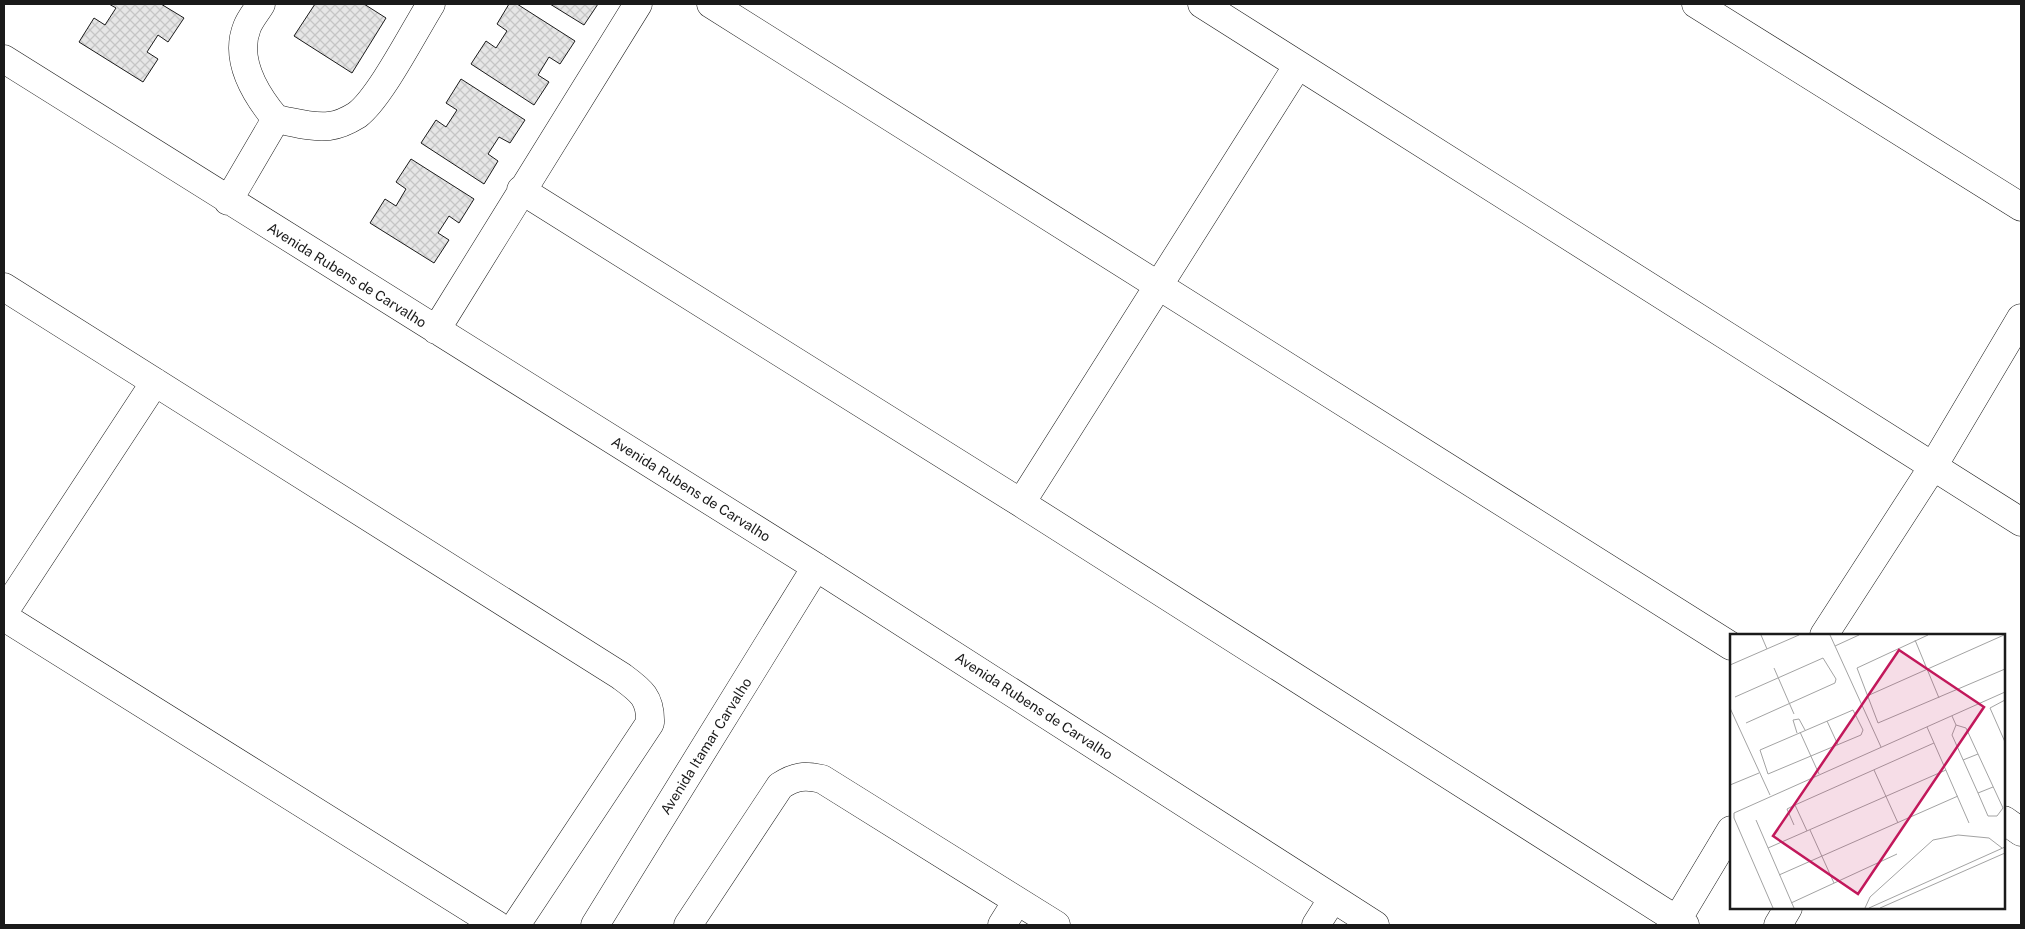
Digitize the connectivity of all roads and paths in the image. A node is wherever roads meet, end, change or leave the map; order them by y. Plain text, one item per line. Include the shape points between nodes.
1 (261, 4) edge
2 (430, 4) edge
3 (638, 4) edge
4 (712, 4) edge
5 (1202, 4) edge
6 (1696, 4) edge
7 (4, 59) edge
8 (1298, 65) junction
9 (276, 118) junction
10 (521, 190) junction
11 (228, 201) junction
12 (2021, 207) edge
13 (1158, 287) junction
14 (4, 288) edge
15 (2021, 318) edge
16 (436, 330) junction
17 (156, 382) junction
18 (1932, 468) junction
19 (1021, 503) junction
20 (2021, 522) edge
21 (816, 567) junction
22 (4, 612) edge
23 (4, 618) edge
24 (1825, 634) edge
25 (1730, 645) edge
26 (2005, 821) edge
27 (1730, 832) edge
28 (2021, 832) edge
29 (1333, 898) junction
30 (1017, 901) junction
31 (1787, 909) edge
32 (1681, 923) edge
33 (497, 925) edge
34 (516, 925) edge
35 (595, 925) edge
36 (688, 925) edge
37 (1002, 925) edge
38 (1056, 925) edge
39 (1316, 925) edge
40 (1375, 925) edge
41 (1778, 925) edge

1 - 9 street via 247,27 245,61 260,100
2 - 9 street via 373,99 358,114 329,126 310,126
3 - 10 street
4 - 13 street
5 - 8 street
6 - 12 street
7 - 11 street, Avenida Rubens de Carvalho
8 - 13 street
8 - 18 street
9 - 11 street
10 - 16 street
10 - 19 street
11 - 16 street, Avenida Rubens de Carvalho
13 - 19 street
13 - 25 street
14 - 17 street
15 - 18 street
16 - 21 street, Avenida Rubens de Carvalho
17 - 22 street
17 - 34 street via 621,676 646,698 650,723
18 - 20 street
18 - 24 street
19 - 32 street
21 - 29 street, Avenida Rubens de Carvalho
21 - 35 street, Avenida Itamar Carvalho
23 - 33 street
26 - 28 street
27 - 32 street
29 - 39 street
29 - 40 street, Avenida Rubens de Carvalho
30 - 36 street via 822,779 802,776 780,786
30 - 37 street
30 - 38 street
31 - 41 street

